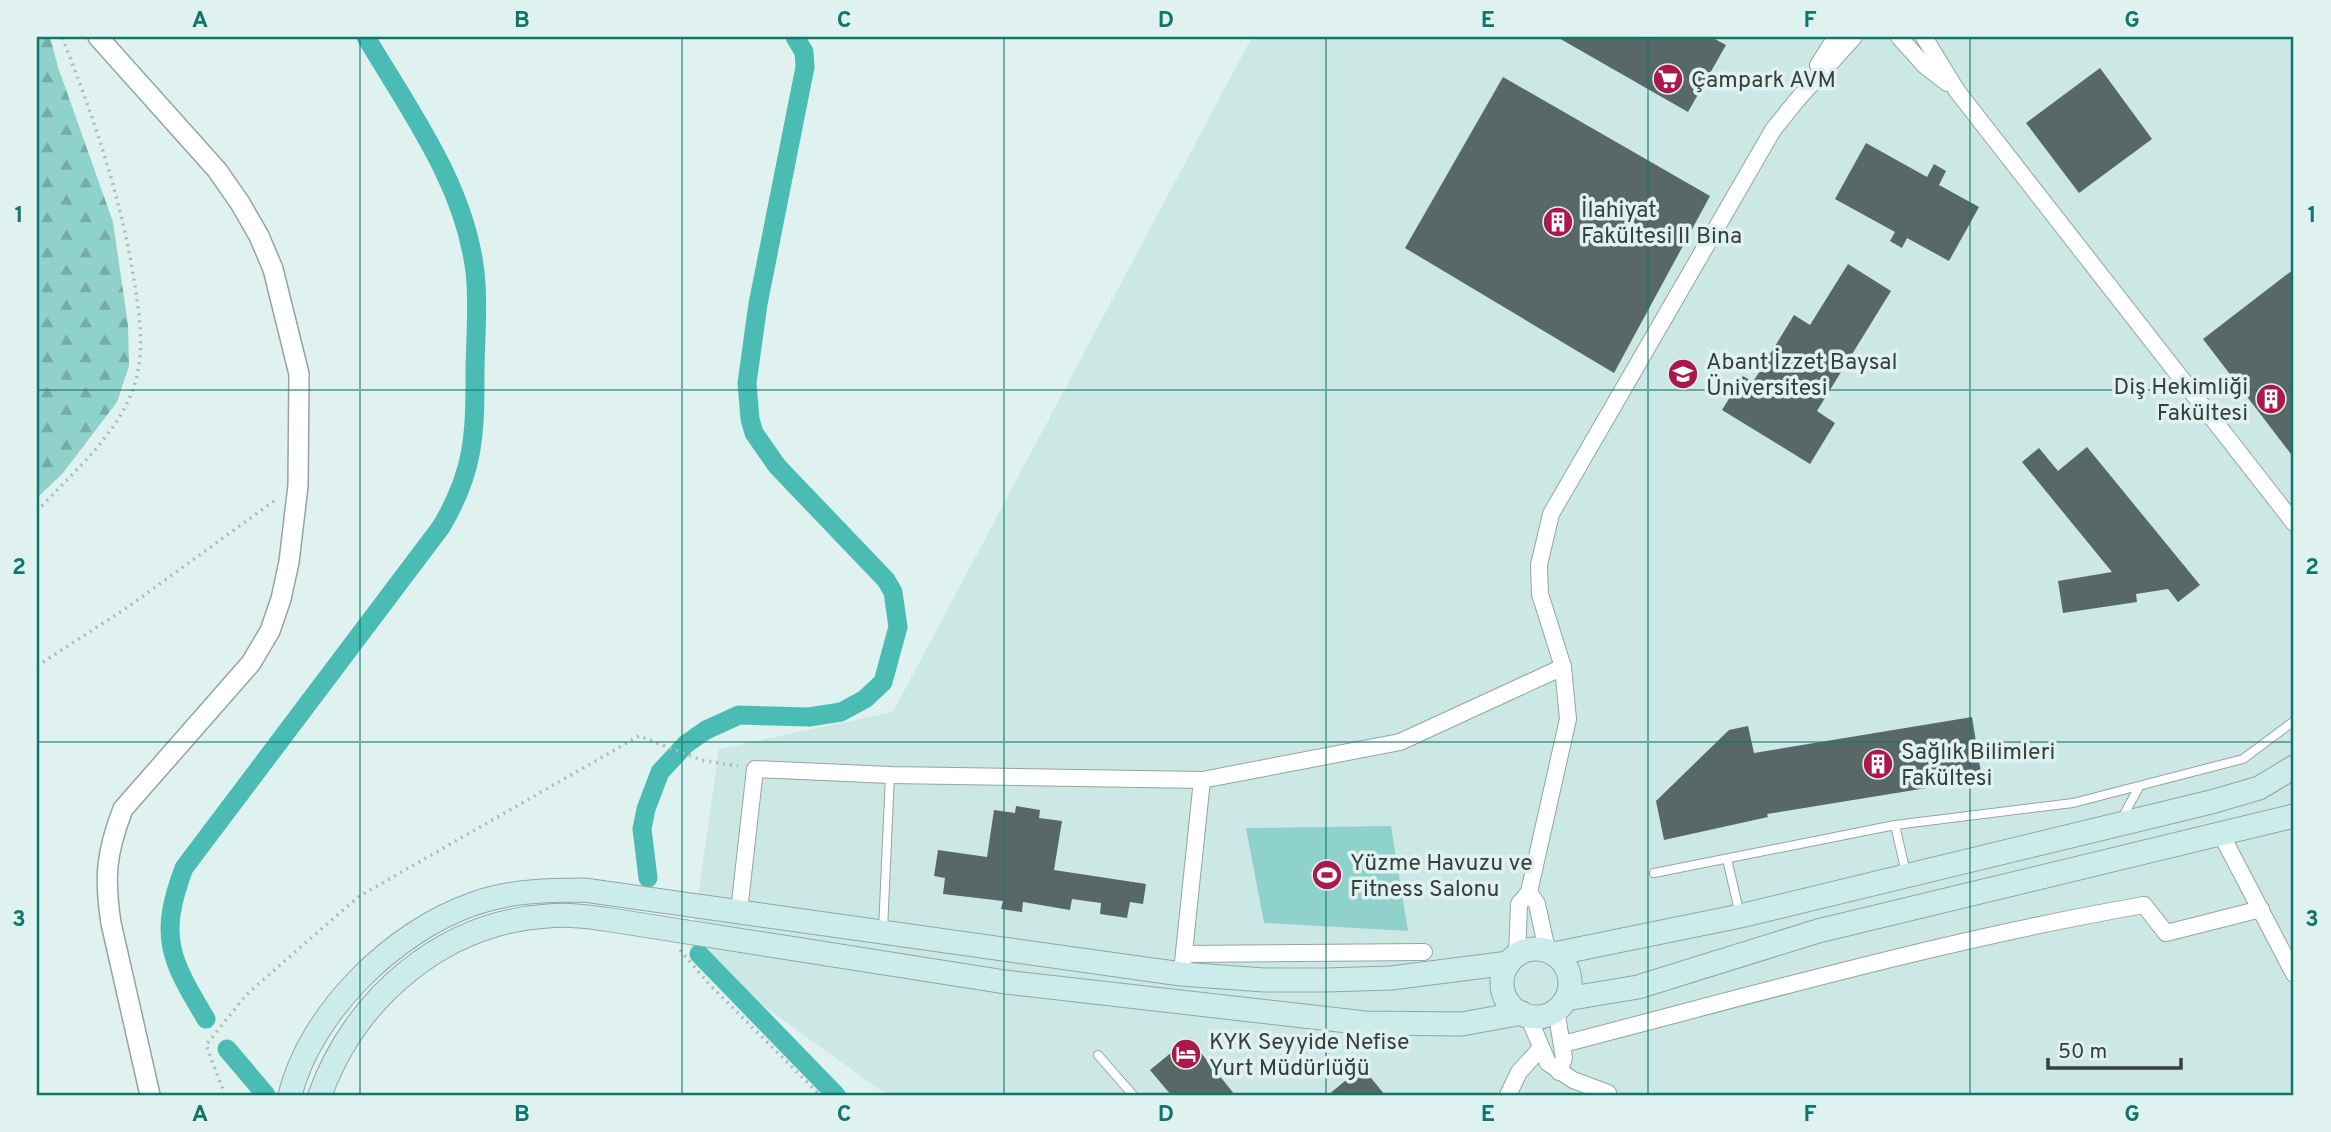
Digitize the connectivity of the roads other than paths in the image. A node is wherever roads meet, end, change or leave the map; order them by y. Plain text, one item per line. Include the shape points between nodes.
1 (98, 37) edge
2 (1836, 37) edge
3 (1854, 37) edge
4 (1899, 37) edge
5 (1923, 37) edge
6 (1957, 91) junction
7 (1797, 100) junction
8 (2294, 523) edge
9 (1563, 667) junction
10 (2294, 720) edge
11 (2294, 767) edge
12 (891, 775) junction
13 (1202, 780) junction
14 (2138, 786) junction
15 (2294, 816) edge
16 (2119, 823) junction
17 (1895, 825) junction
18 (2221, 834) junction
19 (1727, 859) junction
20 (1654, 873) dead end
21 (1906, 874) junction
22 (1529, 891) junction
23 (2261, 909) junction
24 (739, 911) junction
25 (1740, 916) junction
26 (883, 932) junction
27 (1424, 952) dead end
28 (1550, 952) junction
29 (1513, 959) junction
30 (1183, 964) junction
31 (2294, 974) edge
32 (1561, 1005) junction
33 (1525, 1015) junction
34 (1563, 1044) junction
35 (1540, 1049) junction
36 (1098, 1055) dead end
37 (1559, 1072) junction
38 (1608, 1093) dead end
39 (150, 1095) edge
40 (290, 1095) edge
41 (320, 1095) edge
42 (1133, 1095) edge
43 (1508, 1095) edge

1 - 39 street via 217,170 240,203 273,270 299,373 298,486 289,562 270,631 251,663 123,809 106,864 106,895
2 - 7 street
3 - 7 street
4 - 6 street via 1925,66
5 - 6 street
6 - 8 street
7 - 9 street via 1773,130 1551,514 1539,565 1540,594
9 - 13 street via 1400,742
9 - 22 street via 1568,719
10 - 14 lane via 2243,759
11 - 16 main road via 2247,792
12 - 13 street
12 - 24 street via 755,769
12 - 26 lane
13 - 30 street
14 - 16 lane
14 - 17 lane via 2073,803
15 - 18 main road
16 - 21 main road
17 - 19 lane
17 - 21 lane
18 - 23 street
18 - 32 main road via 1818,931 1638,987
19 - 20 lane
19 - 25 lane
21 - 25 main road
22 - 28 street
22 - 29 street via 1519,904
23 - 31 street
23 - 34 street via 2166,933 2144,905 2091,914 1979,936
24 - 26 main road
24 - 40 main road via 573,890 522,892 473,904 404,939 348,990 313,1043
25 - 28 main road
26 - 30 main road
27 - 30 street
28 - 29 main road via 1527,950
28 - 32 main road via 1567,967 1571,978
29 - 30 main road via 1391,978 1326,981 1264,980
29 - 33 main road via 1503,973 1504,995
32 - 33 main road via 1539,1017
32 - 34 street
33 - 35 street
33 - 41 main road via 1462,1024 1365,1023 1005,982 573,915 547,916 484,928 451,942 396,981 372,1004 338,1055
34 - 37 street
35 - 37 street
35 - 43 street via 1519,1072
36 - 42 lane
37 - 38 street

